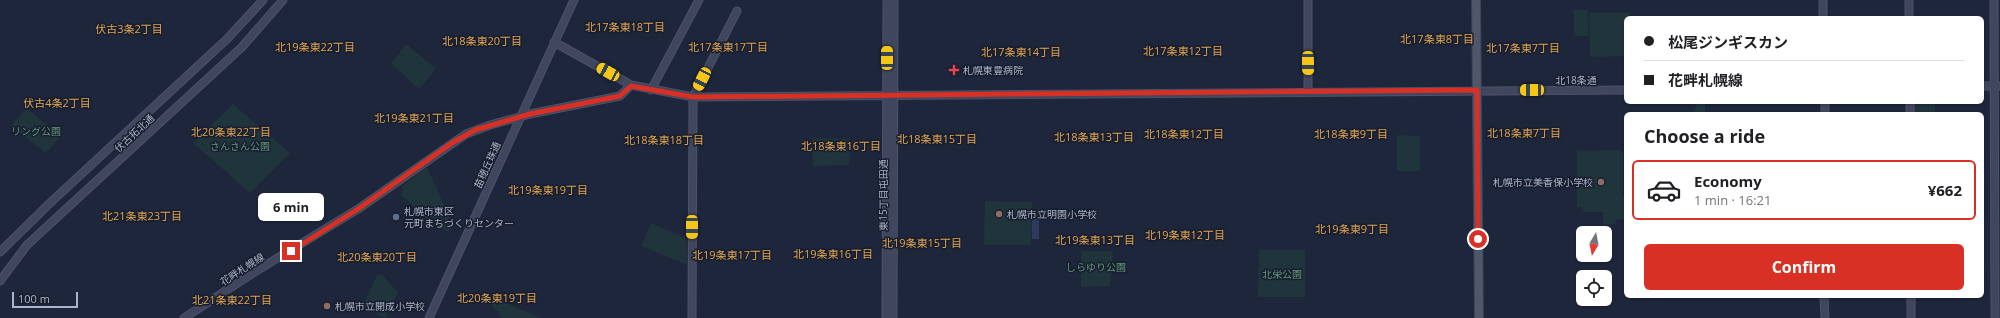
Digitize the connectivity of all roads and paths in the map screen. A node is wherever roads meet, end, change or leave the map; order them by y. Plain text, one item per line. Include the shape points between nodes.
1 (263, 0) edge
2 (283, 0) edge
3 (574, 0) edge
4 (699, 0) edge
5 (887, 0) edge
6 (894, 0) edge
7 (1308, 0) edge
8 (1476, 0) edge
9 (1823, 0) edge
10 (1909, 0) edge
11 (1994, 0) edge
12 (737, 11) dead end
13 (1823, 16) edge
14 (1909, 16) edge
15 (554, 42) junction
16 (631, 86) junction
17 (1984, 86) edge
18 (1997, 86) edge
19 (651, 90) junction
20 (1477, 90) junction
21 (1624, 90) edge
22 (1308, 92) junction
23 (889, 96) junction
24 (693, 97) junction
25 (520, 117) junction
26 (0, 252) edge
27 (0, 281) edge
28 (1824, 298) edge
29 (1911, 298) edge
30 (184, 318) edge
31 (429, 318) edge
32 (692, 318) edge
33 (886, 318) edge
34 (893, 318) edge
35 (1479, 318) edge
36 (1825, 318) edge
37 (1911, 318) edge
38 (1995, 318) edge

1 - 26 street, 伏古拓北通 via 227,39
2 - 27 street, 伏古拓北通 via 242,47 27,245
3 - 15 street, 苗穂丘珠通
4 - 19 street
5 - 23 street, 東15丁目屯田通
6 - 23 street, 東15丁目屯田通
7 - 22 street
8 - 20 main road
9 - 13 street
10 - 14 street
11 - 18 street
12 - 24 street
15 - 16 street, 北18条通
15 - 25 street, 苗穂丘珠通
16 - 19 street, 北18条通
16 - 25 street, 花畔札幌線 via 620,96
17 - 18 street
18 - 38 street
19 - 24 street, 北18条通
20 - 21 street, 北18条通
20 - 22 street, 北18条通
20 - 35 main road
22 - 23 street, 北18条通
23 - 24 street, 北18条通
23 - 33 street, 東15丁目屯田通
23 - 34 street, 東15丁目屯田通
24 - 32 street
25 - 30 street, 花畔札幌線 via 490,125 464,136 358,209
25 - 31 street, 苗穂丘珠通
28 - 36 street
29 - 37 street

